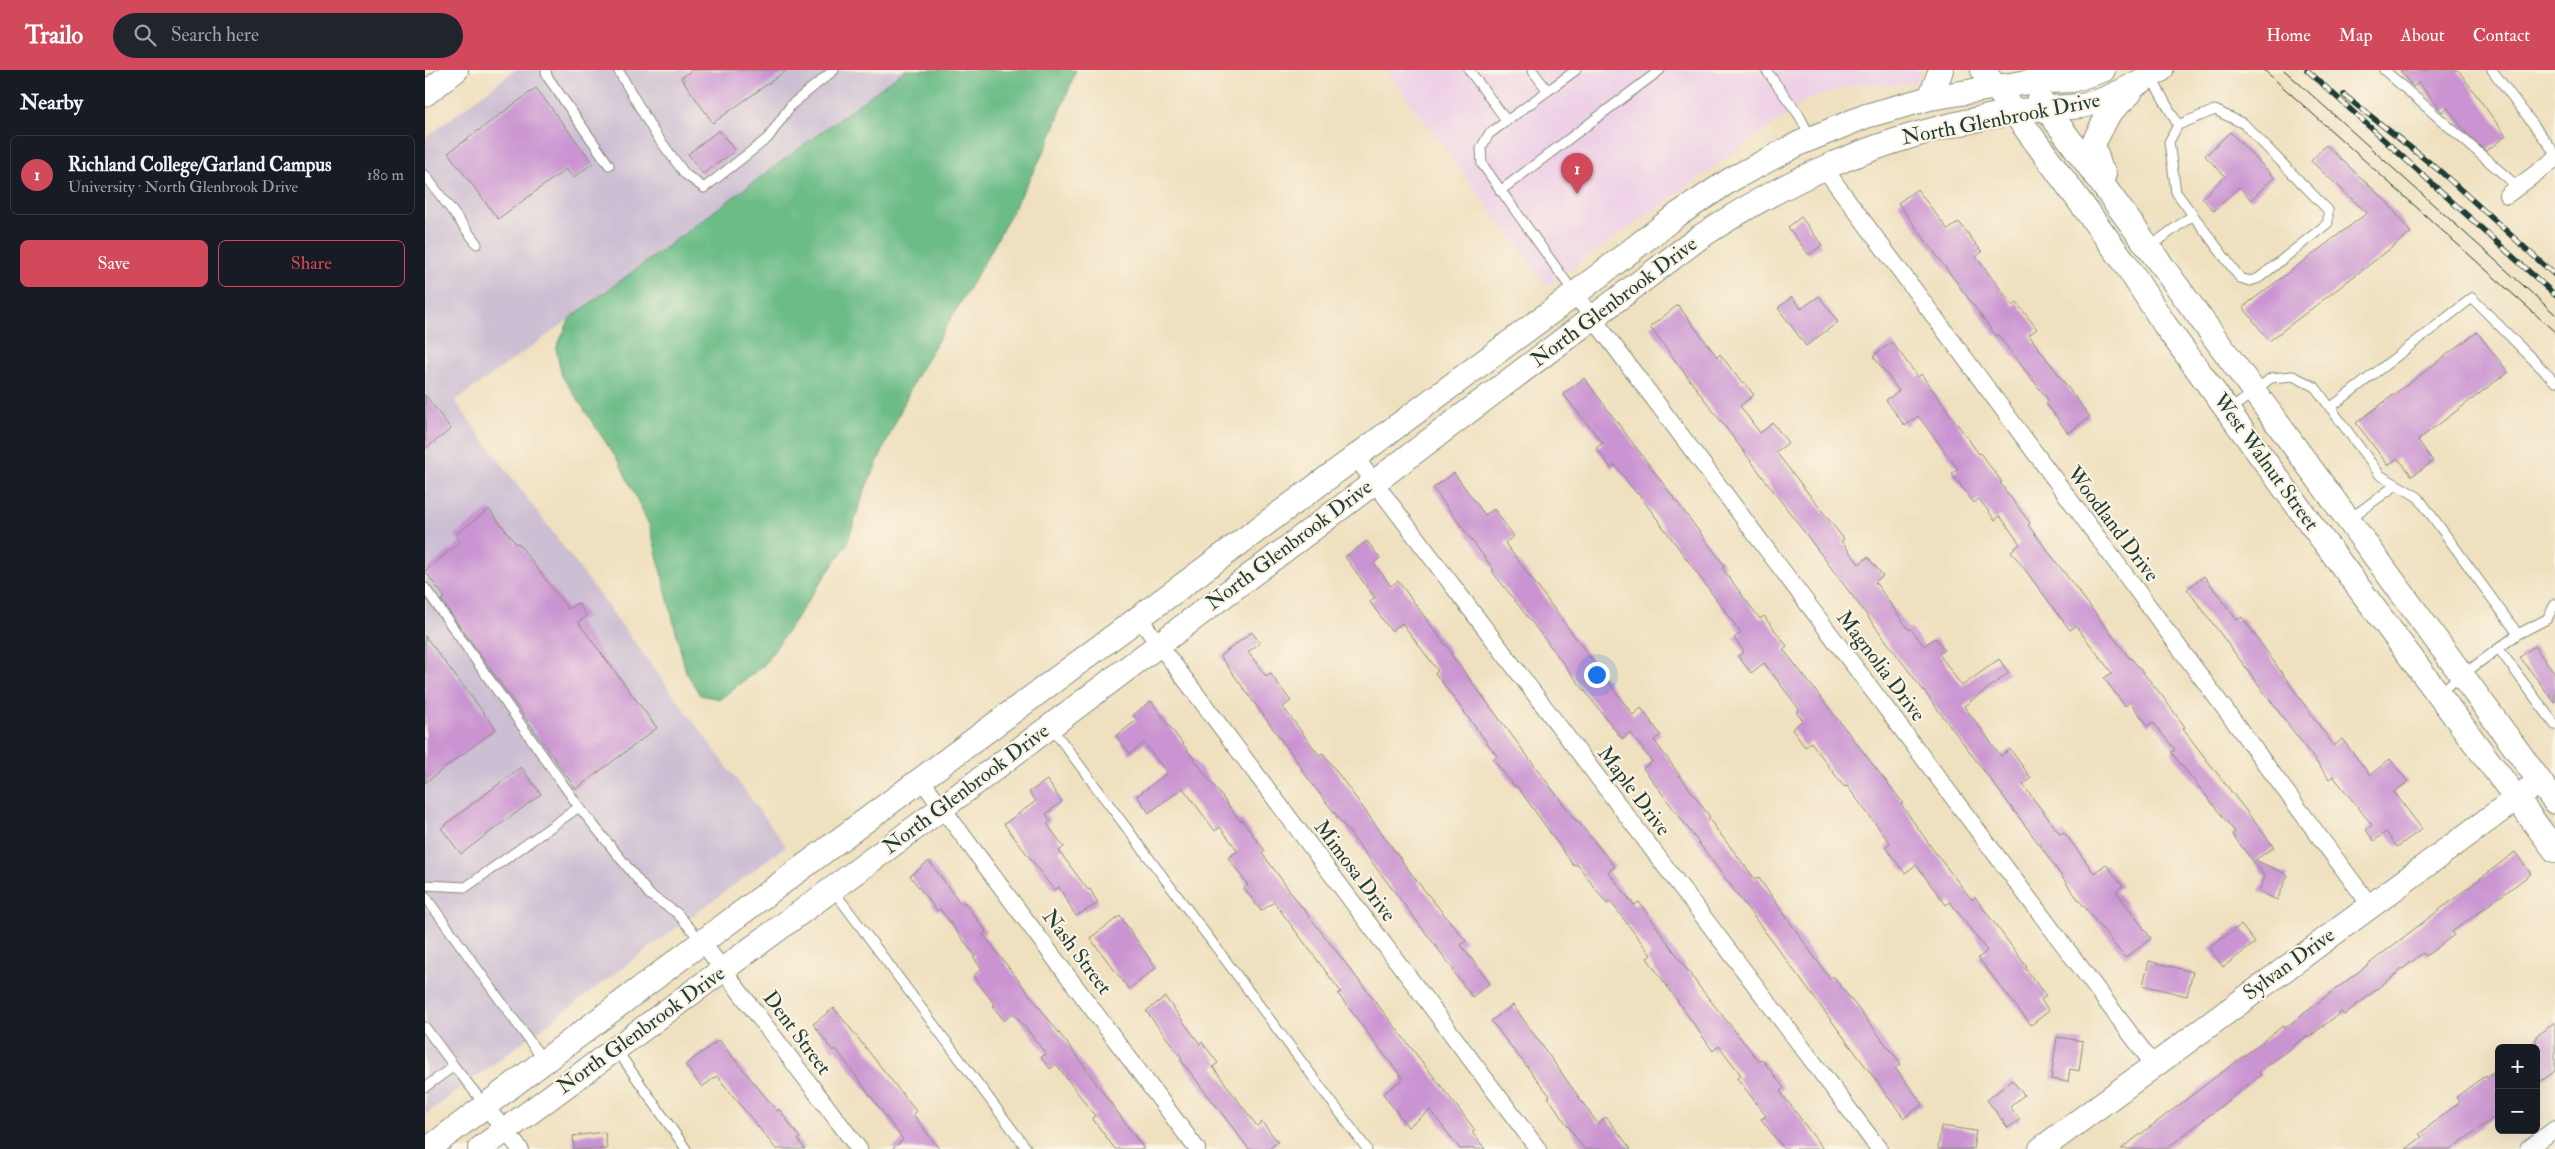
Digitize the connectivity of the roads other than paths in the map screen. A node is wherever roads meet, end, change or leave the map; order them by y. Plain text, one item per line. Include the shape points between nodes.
1 (456, 70) edge
2 (546, 70) edge
3 (618, 70) edge
4 (833, 70) edge
5 (1469, 70) edge
6 (1532, 70) edge
7 (1576, 70) edge
8 (1660, 70) edge
9 (1767, 70) edge
10 (1941, 70) edge
11 (2103, 70) edge
12 (2384, 70) edge
13 (2492, 70) edge
14 (2155, 73) edge
15 (2023, 76) edge
16 (1989, 78) edge
17 (1548, 91) junction
18 (425, 94) edge
19 (1930, 98) junction
20 (2046, 108) junction
21 (2014, 113) junction
22 (1507, 121) junction
23 (2178, 125) junction
24 (1811, 139) junction
25 (2555, 153) edge
26 (2555, 159) edge
27 (609, 165) dead end
28 (1823, 168) junction
29 (425, 175) edge
30 (1500, 191) junction
31 (2513, 191) joint
32 (2193, 215) junction
33 (477, 244) dead end
34 (2148, 248) junction
35 (1575, 294) junction
36 (1593, 318) junction
37 (2555, 382) edge
38 (2254, 392) junction
39 (2330, 408) junction
40 (2228, 411) junction
41 (1356, 458) junction
42 (1374, 481) junction
43 (2396, 484) junction
44 (2348, 520) junction
45 (425, 588) edge
46 (2555, 604) edge
47 (1139, 618) junction
48 (2517, 634) junction
49 (1159, 644) junction
50 (2499, 648) junction
51 (2462, 676) junction
52 (2437, 693) junction
53 (2555, 725) edge
54 (1050, 726) junction
55 (922, 781) junction
56 (2539, 782) junction
57 (2516, 798) junction
58 (2555, 802) edge
59 (579, 807) junction
60 (942, 808) junction
61 (2555, 850) edge
62 (425, 884) edge
63 (831, 888) junction
64 (425, 896) edge
65 (2369, 904) junction
66 (702, 942) junction
67 (723, 970) junction
68 (425, 1026) edge
69 (616, 1048) junction
70 (544, 1061) junction
71 (2153, 1064) junction
72 (454, 1066) junction
73 (425, 1088) edge
74 (485, 1106) junction
75 (2555, 1129) edge
76 (505, 1130) junction
77 (428, 1149) edge
78 (480, 1149) edge
79 (520, 1149) edge
80 (686, 1149) edge
81 (859, 1149) edge
82 (1027, 1149) edge
83 (1197, 1149) edge
84 (1367, 1149) edge
85 (1538, 1149) edge
86 (1879, 1149) edge
87 (2041, 1149) edge
88 (2528, 1149) edge

1 - 18 main road
2 - 27 lane
3 - 4 lane via 654,132 685,174 704,188 768,138 791,105
5 - 22 lane
6 - 17 lane
7 - 17 lane
8 - 30 lane
9 - 24 lane via 1799,115
10 - 19 main road
11 - 15 main road, North Glenbrook Drive via 2072,80
12 - 31 lane
13 - 25 lane
14 - 20 main road, North Glenbrook Drive via 2116,96 2092,103
14 - 23 lane
14 - 34 main road via 2123,97 2109,113 2093,144 2099,168 2146,236
15 - 16 main road, North Glenbrook Drive
15 - 20 main road, West Walnut Street
16 - 19 main road, North Glenbrook Drive
16 - 21 main road, West Walnut Street
17 - 22 lane
19 - 24 main road, North Glenbrook Drive via 1866,116
20 - 21 main road, North Glenbrook Drive
20 - 34 main road, West Walnut Street
21 - 28 main road, North Glenbrook Drive via 1891,141
21 - 40 main road, West Walnut Street via 2125,263
22 - 30 lane via 1484,140 1480,156
23 - 32 lane via 2169,142 2176,192
23 - 32 lane via 2215,110 2244,124 2328,210 2328,223 2259,278 2250,281 2240,278
24 - 35 main road, North Glenbrook Drive via 1724,184 1677,215
26 - 31 street
28 - 36 main road, North Glenbrook Drive via 1745,208 1700,237
28 - 65 street, Woodland Drive
29 - 33 lane
30 - 35 lane
32 - 34 lane
34 - 38 main road, West Walnut Street
35 - 36 street, Magnolia Drive
35 - 41 main road, North Glenbrook Drive
36 - 42 main road, North Glenbrook Drive
36 - 71 street, Magnolia Drive
37 - 39 lane via 2472,298
38 - 39 lane via 2271,378 2293,376 2315,387
38 - 40 lane
38 - 44 main road, West Walnut Street
39 - 43 lane via 2380,475
40 - 52 main road, West Walnut Street
41 - 42 street, Maple Drive
41 - 47 main road, North Glenbrook Drive
42 - 49 main road, North Glenbrook Drive
42 - 86 street, Maple Drive
43 - 44 lane
43 - 48 lane via 2418,497
44 - 51 main road, West Walnut Street
45 - 59 lane
46 - 48 lane via 2547,619
47 - 49 street, Mimosa Drive
47 - 55 main road, North Glenbrook Drive
48 - 50 lane
49 - 54 main road, North Glenbrook Drive
49 - 85 street, Mimosa Drive
50 - 51 lane
50 - 53 lane
51 - 52 lane
51 - 56 main road, West Walnut Street
52 - 57 main road, West Walnut Street
54 - 60 main road, North Glenbrook Drive
54 - 84 lane
55 - 60 street, Nash Street
55 - 66 main road, North Glenbrook Drive
56 - 57 main road, Sylvan Drive
56 - 58 main road, West Walnut Street
57 - 61 main road, West Walnut Street
57 - 65 main road, Sylvan Drive
59 - 62 lane via 466,887
59 - 66 lane via 650,895 677,913
60 - 63 main road, North Glenbrook Drive
60 - 83 street, Nash Street
63 - 67 main road, North Glenbrook Drive
63 - 82 lane
64 - 70 lane
65 - 71 main road, Sylvan Drive
66 - 67 street, Dent Street
66 - 70 main road, North Glenbrook Drive
67 - 69 main road, North Glenbrook Drive
67 - 81 street, Dent Street
68 - 72 lane
69 - 76 main road, North Glenbrook Drive
69 - 80 lane
70 - 74 main road, North Glenbrook Drive
71 - 87 main road, Sylvan Drive
72 - 73 lane
72 - 74 lane
74 - 76 street
74 - 77 main road, North Glenbrook Drive
75 - 88 street
76 - 78 main road, North Glenbrook Drive
76 - 79 street

